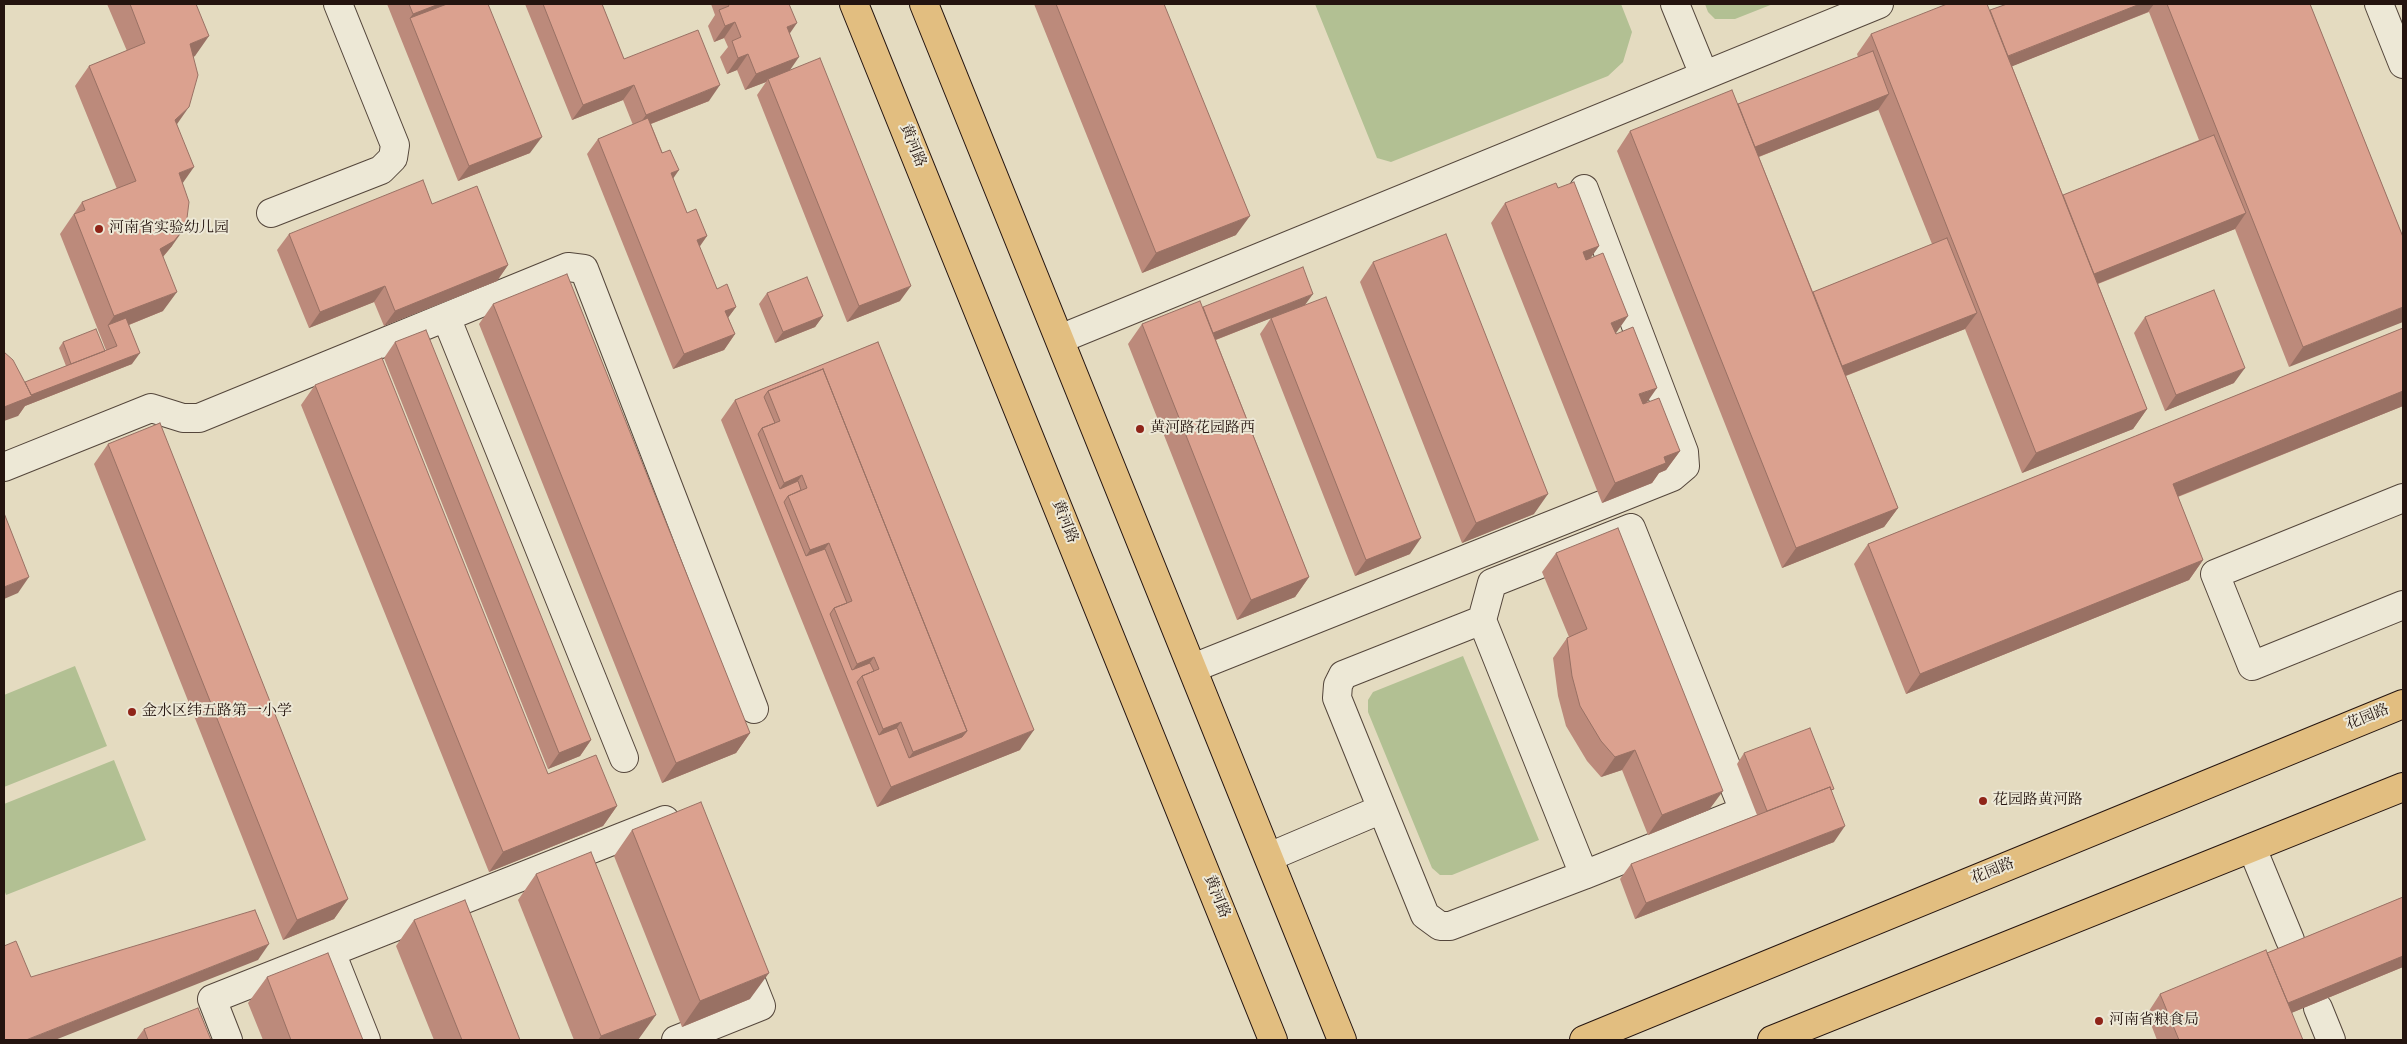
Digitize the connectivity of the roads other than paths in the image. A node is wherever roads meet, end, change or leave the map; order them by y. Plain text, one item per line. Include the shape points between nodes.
1 (338, 4) edge
2 (854, 4) edge
3 (924, 4) edge
4 (1675, 4) edge
5 (1879, 4) edge
6 (2379, 4) edge
7 (2403, 64) edge
8 (1704, 75) junction
9 (1584, 189) dead end
10 (271, 213) dead end
11 (446, 317) junction
12 (1060, 339) junction
13 (4, 467) edge
14 (2403, 498) edge
15 (2403, 605) edge
16 (1482, 620) junction
17 (1193, 668) junction
18 (2403, 704) edge
19 (754, 708) dead end
20 (624, 758) dead end
21 (2403, 787) edge
22 (1382, 810) junction
23 (688, 822) edge
24 (2252, 848) junction
25 (1269, 857) junction
26 (1584, 875) junction
27 (732, 932) edge
28 (2290, 940) dead end
29 (331, 952) junction
30 (2318, 1008) edge
31 (228, 1040) edge
32 (366, 1040) edge
33 (676, 1040) edge
34 (1273, 1040) edge
35 (1342, 1040) edge
36 (1584, 1040) edge
37 (1772, 1040) edge
38 (2331, 1040) edge

1 - 10 street via 394,145 393,158 381,170
2 - 34 main road, 黄河路
3 - 12 main road
4 - 8 street
5 - 8 street
6 - 7 street
8 - 12 street
9 - 17 street via 1684,452 1686,466 1672,477
11 - 13 street via 199,418 183,418 151,408
11 - 19 street via 568,267 584,269
11 - 20 street
12 - 17 main road
14 - 15 street via 2215,574 2252,666
16 - 22 street via 1343,675 1337,698
16 - 26 street
16 - 26 street via 1492,583 1631,528 1744,811
17 - 25 main road
18 - 36 main road, 花园路
21 - 24 main road
22 - 25 street
22 - 26 street via 1425,916 1440,926 1450,926
23 - 29 street via 684,812
24 - 28 street
24 - 37 main road
25 - 35 main road
27 - 33 street via 761,1006
29 - 31 street via 212,999
29 - 32 street
30 - 38 street

